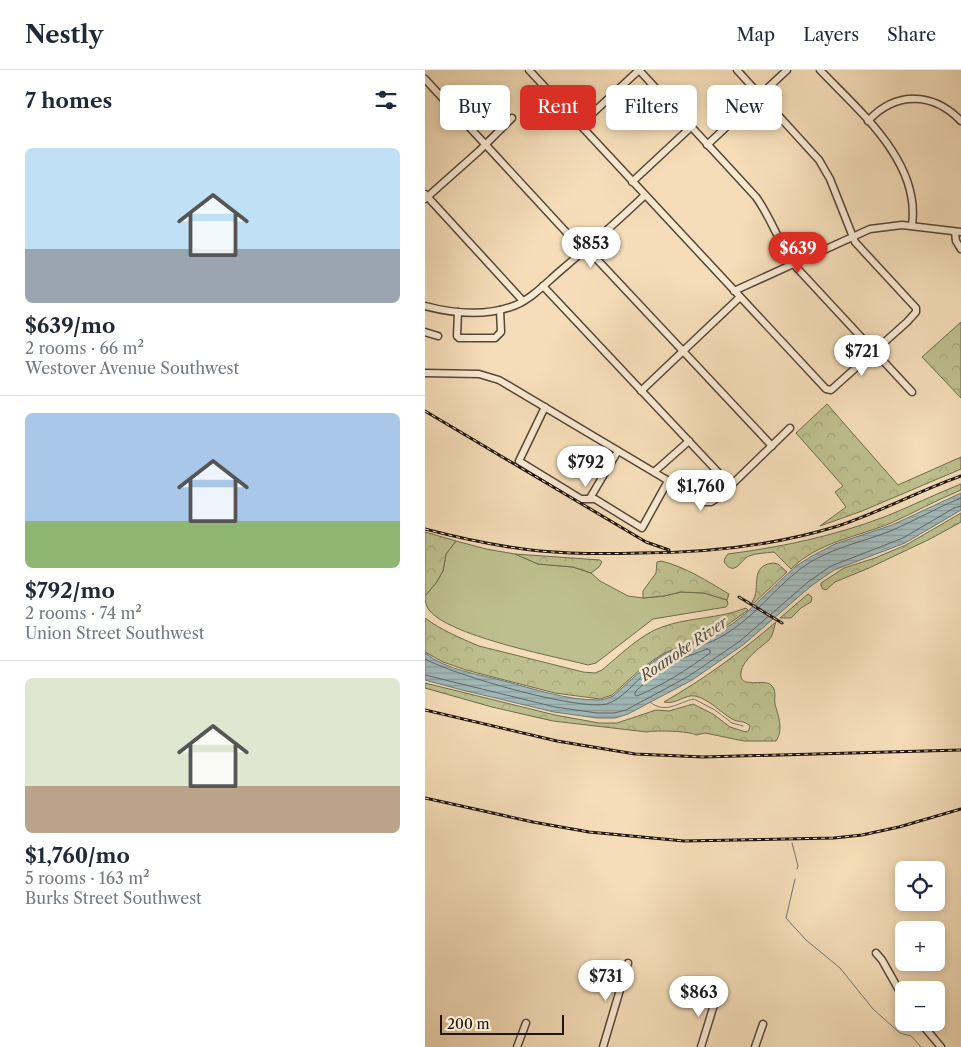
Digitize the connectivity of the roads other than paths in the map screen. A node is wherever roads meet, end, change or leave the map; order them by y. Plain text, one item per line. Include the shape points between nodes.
1 (529, 70) edge
2 (639, 70) edge
3 (737, 70) edge
4 (787, 70) edge
5 (821, 70) edge
6 (425, 79) edge
7 (543, 85) edge
8 (653, 85) edge
9 (751, 85) edge
10 (771, 85) edge
11 (596, 110) edge
12 (512, 118) dead end
13 (782, 119) edge
14 (868, 121) junction
15 (961, 121) edge
16 (585, 130) edge
17 (688, 130) edge
18 (694, 130) edge
19 (723, 130) edge
20 (485, 143) junction
21 (707, 145) junction
22 (632, 182) junction
23 (645, 195) junction
24 (426, 197) edge
25 (912, 225) junction
26 (958, 232) edge
27 (852, 236) junction
28 (961, 249) edge
29 (585, 250) junction
30 (794, 264) junction
31 (543, 286) junction
32 (734, 291) junction
33 (740, 297) junction
34 (523, 301) junction
35 (425, 306) edge
36 (501, 310) junction
37 (458, 312) junction
38 (425, 332) edge
39 (438, 336) dead end
40 (683, 351) junction
41 (874, 351) junction
42 (425, 373) edge
43 (641, 391) junction
44 (911, 392) dead end
45 (545, 407) junction
46 (791, 428) dead end
47 (689, 441) junction
48 (772, 446) junction
49 (618, 451) junction
50 (654, 472) junction
51 (668, 480) junction
52 (731, 486) junction
53 (590, 498) junction
54 (876, 952) dead end
55 (628, 963) dead end
56 (895, 983) edge
57 (717, 995) dead end
58 (526, 1023) dead end
59 (763, 1024) dead end
60 (928, 1031) edge
61 (517, 1047) edge
62 (603, 1047) edge
63 (701, 1047) edge
64 (755, 1047) edge
65 (941, 1047) edge

1 - 7 street
2 - 8 street
2 - 11 street
3 - 9 street
4 - 10 street
5 - 14 street
6 - 20 street
12 - 20 street
13 - 27 street via 826,170
14 - 15 street via 893,103 913,99 939,104
14 - 25 street via 892,150 903,171 912,203
16 - 22 street
17 - 22 street
18 - 21 street
19 - 21 street
20 - 24 street
20 - 29 street
21 - 30 street via 759,202
22 - 23 street
23 - 29 street
23 - 32 street
24 - 34 street
25 - 26 street
25 - 27 street via 879,226
26 - 28 street via 956,241
27 - 30 street
27 - 41 street via 917,308
29 - 31 street
29 - 40 street
30 - 32 street
30 - 41 street
31 - 34 street
31 - 43 street
32 - 33 street
33 - 40 street
33 - 41 street via 829,390 834,389
34 - 36 street
35 - 37 street
36 - 37 street
36 - 37 street via 501,332 495,338 459,338
38 - 39 street
40 - 43 street
40 - 48 street
41 - 44 street
42 - 45 street via 489,376
43 - 47 street
45 - 49 street
45 - 53 street via 519,461 581,499
46 - 48 street
47 - 50 street
47 - 52 street
48 - 52 street
49 - 50 street
49 - 53 street
50 - 51 street
51 - 52 street via 704,502 714,500
51 - 53 street via 642,528
54 - 56 street
55 - 62 street
57 - 63 street
58 - 61 street
59 - 64 street
60 - 65 street

